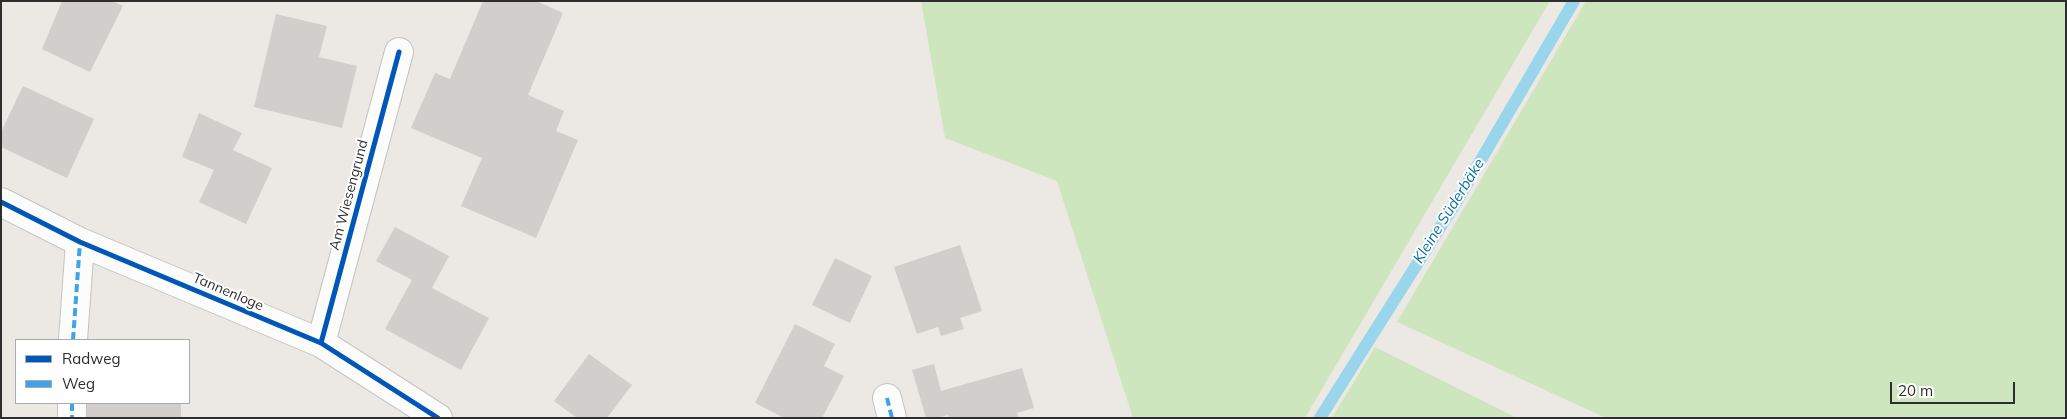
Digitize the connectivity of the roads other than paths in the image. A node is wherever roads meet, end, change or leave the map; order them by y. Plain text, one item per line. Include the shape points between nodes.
1 (399, 52) dead end
2 (1, 202) edge
3 (80, 242) junction
4 (73, 339) edge
5 (320, 343) junction
6 (72, 404) edge
7 (72, 418) edge
8 (438, 418) edge

1 - 5 street, Am Wiesengrund
2 - 3 street, Tannenloge
3 - 4 street
3 - 5 street, Tannenloge
5 - 8 street, Tannenloge
6 - 7 street

